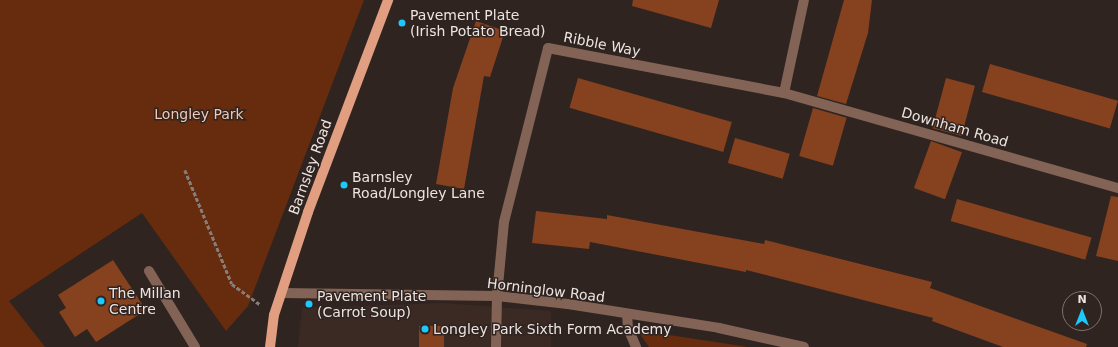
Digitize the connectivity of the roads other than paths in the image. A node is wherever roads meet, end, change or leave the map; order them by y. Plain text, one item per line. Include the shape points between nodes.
1 (388, 0) edge
2 (804, 0) edge
3 (784, 93) junction
4 (1118, 188) edge
5 (149, 271) dead end
6 (282, 292) junction
7 (497, 296) junction
8 (627, 314) junction
9 (195, 347) edge
10 (270, 347) edge
11 (496, 347) edge
12 (636, 347) edge
13 (804, 347) edge

1 - 6 main road, Barnsley Road via 308,212
2 - 3 street
3 - 4 street, Downham Road
3 - 7 street, Ribble Way via 548,48 504,222
5 - 9 street
6 - 7 street, Horninglow Road
6 - 10 main road, Barnsley Road via 274,315
7 - 8 street, Horninglow Road
7 - 11 street
8 - 12 street via 628,328
8 - 13 street, Horninglow Road via 719,328

